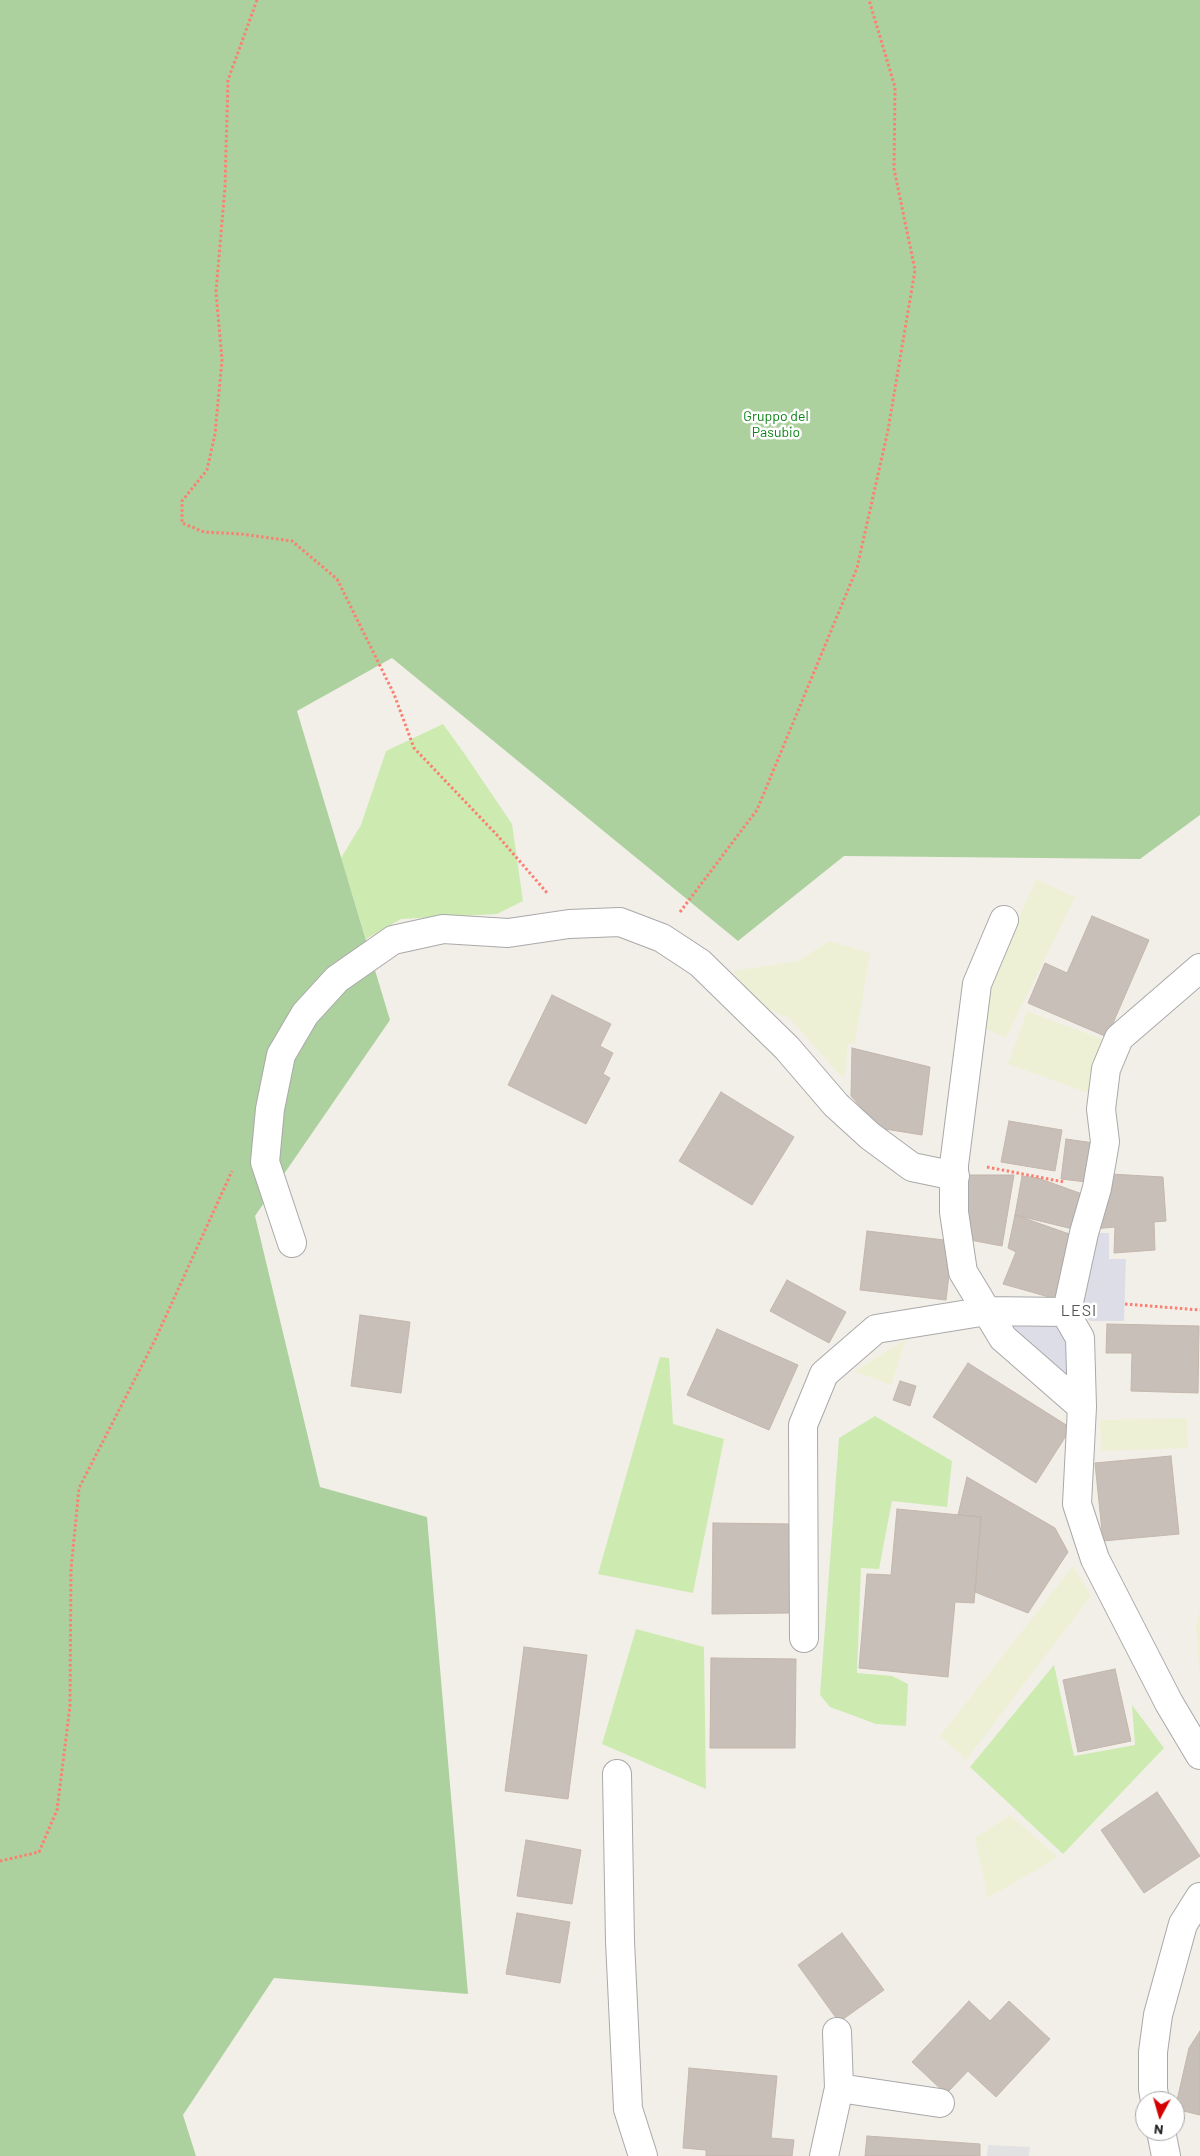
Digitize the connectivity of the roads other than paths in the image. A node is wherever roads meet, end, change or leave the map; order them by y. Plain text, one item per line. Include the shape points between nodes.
1 (1004, 920) dead end
2 (1200, 968) edge
3 (955, 1176) junction
4 (292, 1243) dead end
5 (987, 1311) junction
6 (1065, 1312) junction
7 (1082, 1407) junction
8 (804, 1638) dead end
9 (1200, 1755) edge
10 (617, 1774) dead end
11 (1200, 1897) edge
12 (837, 2032) dead end
13 (839, 2088) junction
14 (1153, 2091) edge
15 (940, 2103) dead end
16 (1163, 2141) edge
17 (643, 2156) edge
18 (824, 2156) edge
19 (1166, 2156) edge

1 - 3 street via 977,984
2 - 6 street via 1120,1038 1106,1069 1100,1109 1105,1142 1097,1188
3 - 4 street via 912,1167 870,1136 836,1105 787,1048 700,963 662,938 620,922 508,933 443,929 393,940 338,979 305,1014 281,1055 270,1109 265,1162
3 - 5 street via 954,1212 963,1272
5 - 6 street
5 - 7 street via 1003,1338
5 - 8 street via 876,1330 824,1374 804,1425
6 - 7 street via 1080,1338
7 - 9 street via 1077,1504 1092,1550 1169,1703
10 - 17 street via 628,2109
11 - 14 street via 1183,1924 1158,2014 1153,2052
12 - 13 street
13 - 15 street
13 - 18 street
16 - 19 street

